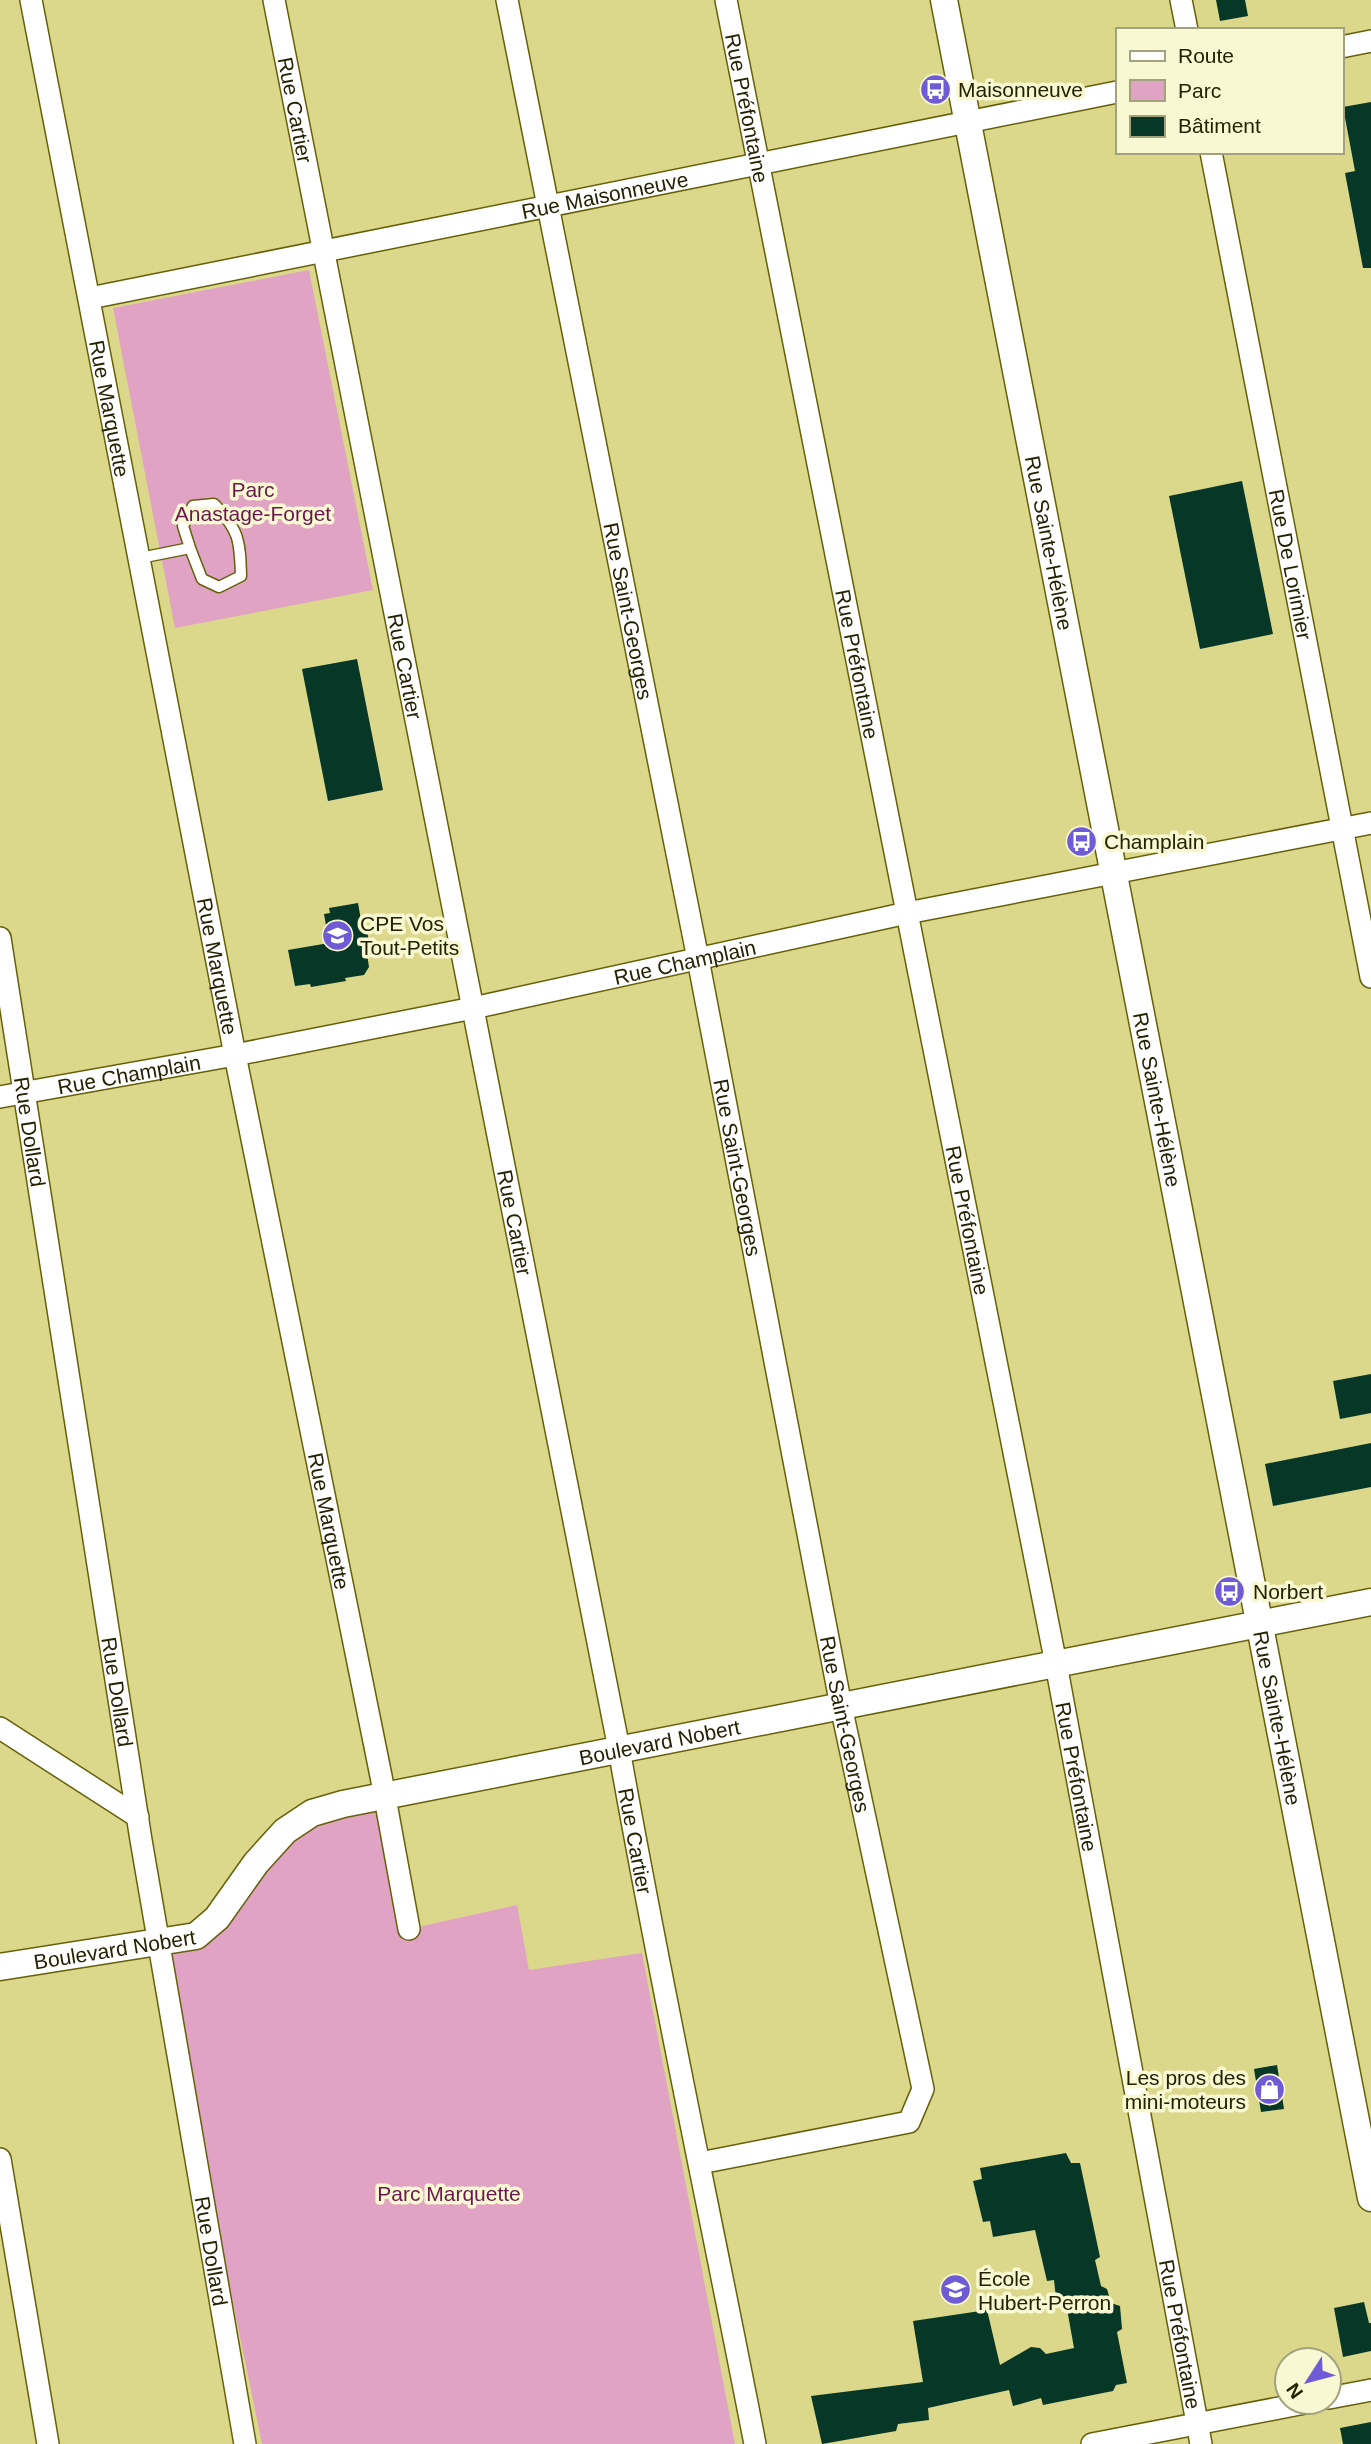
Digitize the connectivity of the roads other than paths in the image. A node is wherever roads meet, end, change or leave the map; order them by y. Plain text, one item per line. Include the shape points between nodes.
1 (31, 0) edge
2 (274, 0) edge
3 (507, 0) edge
4 (726, 0) edge
5 (944, 0) edge
6 (1181, 0) edge
7 (1187, 28) edge
8 (1371, 41) edge
9 (1343, 47) edge
10 (1116, 92) edge
11 (969, 121) junction
12 (1211, 154) edge
13 (758, 163) junction
14 (549, 206) junction
15 (322, 251) junction
16 (90, 298) junction
17 (190, 548) junction
18 (139, 558) junction
19 (1371, 823) edge
20 (1342, 829) junction
21 (1114, 873) junction
22 (907, 913) junction
23 (0, 938) edge
24 (698, 959) junction
25 (1371, 977) edge
26 (473, 1008) junction
27 (235, 1055) junction
28 (24, 1093) junction
29 (0, 1097) edge
30 (1371, 1602) edge
31 (1261, 1623) junction
32 (1056, 1664) junction
33 (841, 1706) junction
34 (0, 1728) edge
35 (619, 1749) junction
36 (384, 1795) junction
37 (138, 1818) junction
38 (409, 1929) dead end
39 (159, 1942) junction
40 (0, 1967) edge
41 (0, 2159) edge
42 (700, 2163) junction
43 (1371, 2197) edge
44 (1371, 2390) edge
45 (1343, 2395) edge
46 (1273, 2413) edge
47 (1199, 2434) edge
48 (48, 2444) edge
49 (245, 2444) edge
50 (755, 2444) edge
51 (1092, 2444) edge

1 - 16 street, Rue Marquette
2 - 15 street, Rue Cartier
3 - 14 street, Rue Saint-Georges
4 - 13 street, Rue Préfontaine
5 - 11 street, Rue Sainte-Hélène
6 - 7 street
8 - 9 street
10 - 11 street, Rue Maisonneuve
11 - 13 street, Rue Maisonneuve
11 - 21 street, Rue Sainte-Hélène
12 - 20 street, Rue De Lorimier
13 - 14 street, Rue Maisonneuve
13 - 22 street, Rue Préfontaine
14 - 15 street, Rue Maisonneuve
14 - 24 street, Rue Saint-Georges
15 - 16 street, Rue Maisonneuve
15 - 26 street, Rue Cartier
16 - 18 street, Rue Marquette
17 - 17 lane via 202,579 219,587 240,576 240,549 232,522 214,503 193,506 183,526
17 - 18 lane
18 - 27 street, Rue Marquette
19 - 20 street, Rue Champlain
20 - 21 street, Rue Champlain
20 - 25 street, Rue De Lorimier
21 - 22 street, Rue Champlain
21 - 31 street, Rue Sainte-Hélène
22 - 24 street, Rue Champlain
22 - 32 street, Rue Préfontaine
23 - 28 street, Rue Dollard
24 - 26 street, Rue Champlain
24 - 33 street, Rue Saint-Georges
26 - 27 street, Rue Champlain
26 - 35 street, Rue Cartier
27 - 28 street, Rue Champlain
27 - 36 street, Rue Marquette
28 - 29 street, Rue Champlain
28 - 37 street, Rue Dollard
30 - 31 street, Boulevard Nobert
31 - 32 street, Boulevard Nobert
31 - 43 street, Rue Sainte-Hélène
32 - 33 street, Boulevard Nobert
32 - 47 street, Rue Préfontaine
33 - 35 street, Boulevard Nobert
33 - 42 street, Rue Saint-Georges via 923,2089 909,2122
34 - 37 street
35 - 36 street, Boulevard Nobert
35 - 42 street, Rue Cartier via 653,1944
36 - 38 street, Rue Marquette
36 - 39 street, Boulevard Nobert via 312,1813 285,1831 217,1918 196,1936
37 - 39 street, Rue Dollard
39 - 40 street, Boulevard Nobert
39 - 49 street, Rue Dollard
41 - 48 street
42 - 50 street, Rue Cartier
44 - 45 street
46 - 47 street
47 - 51 street

